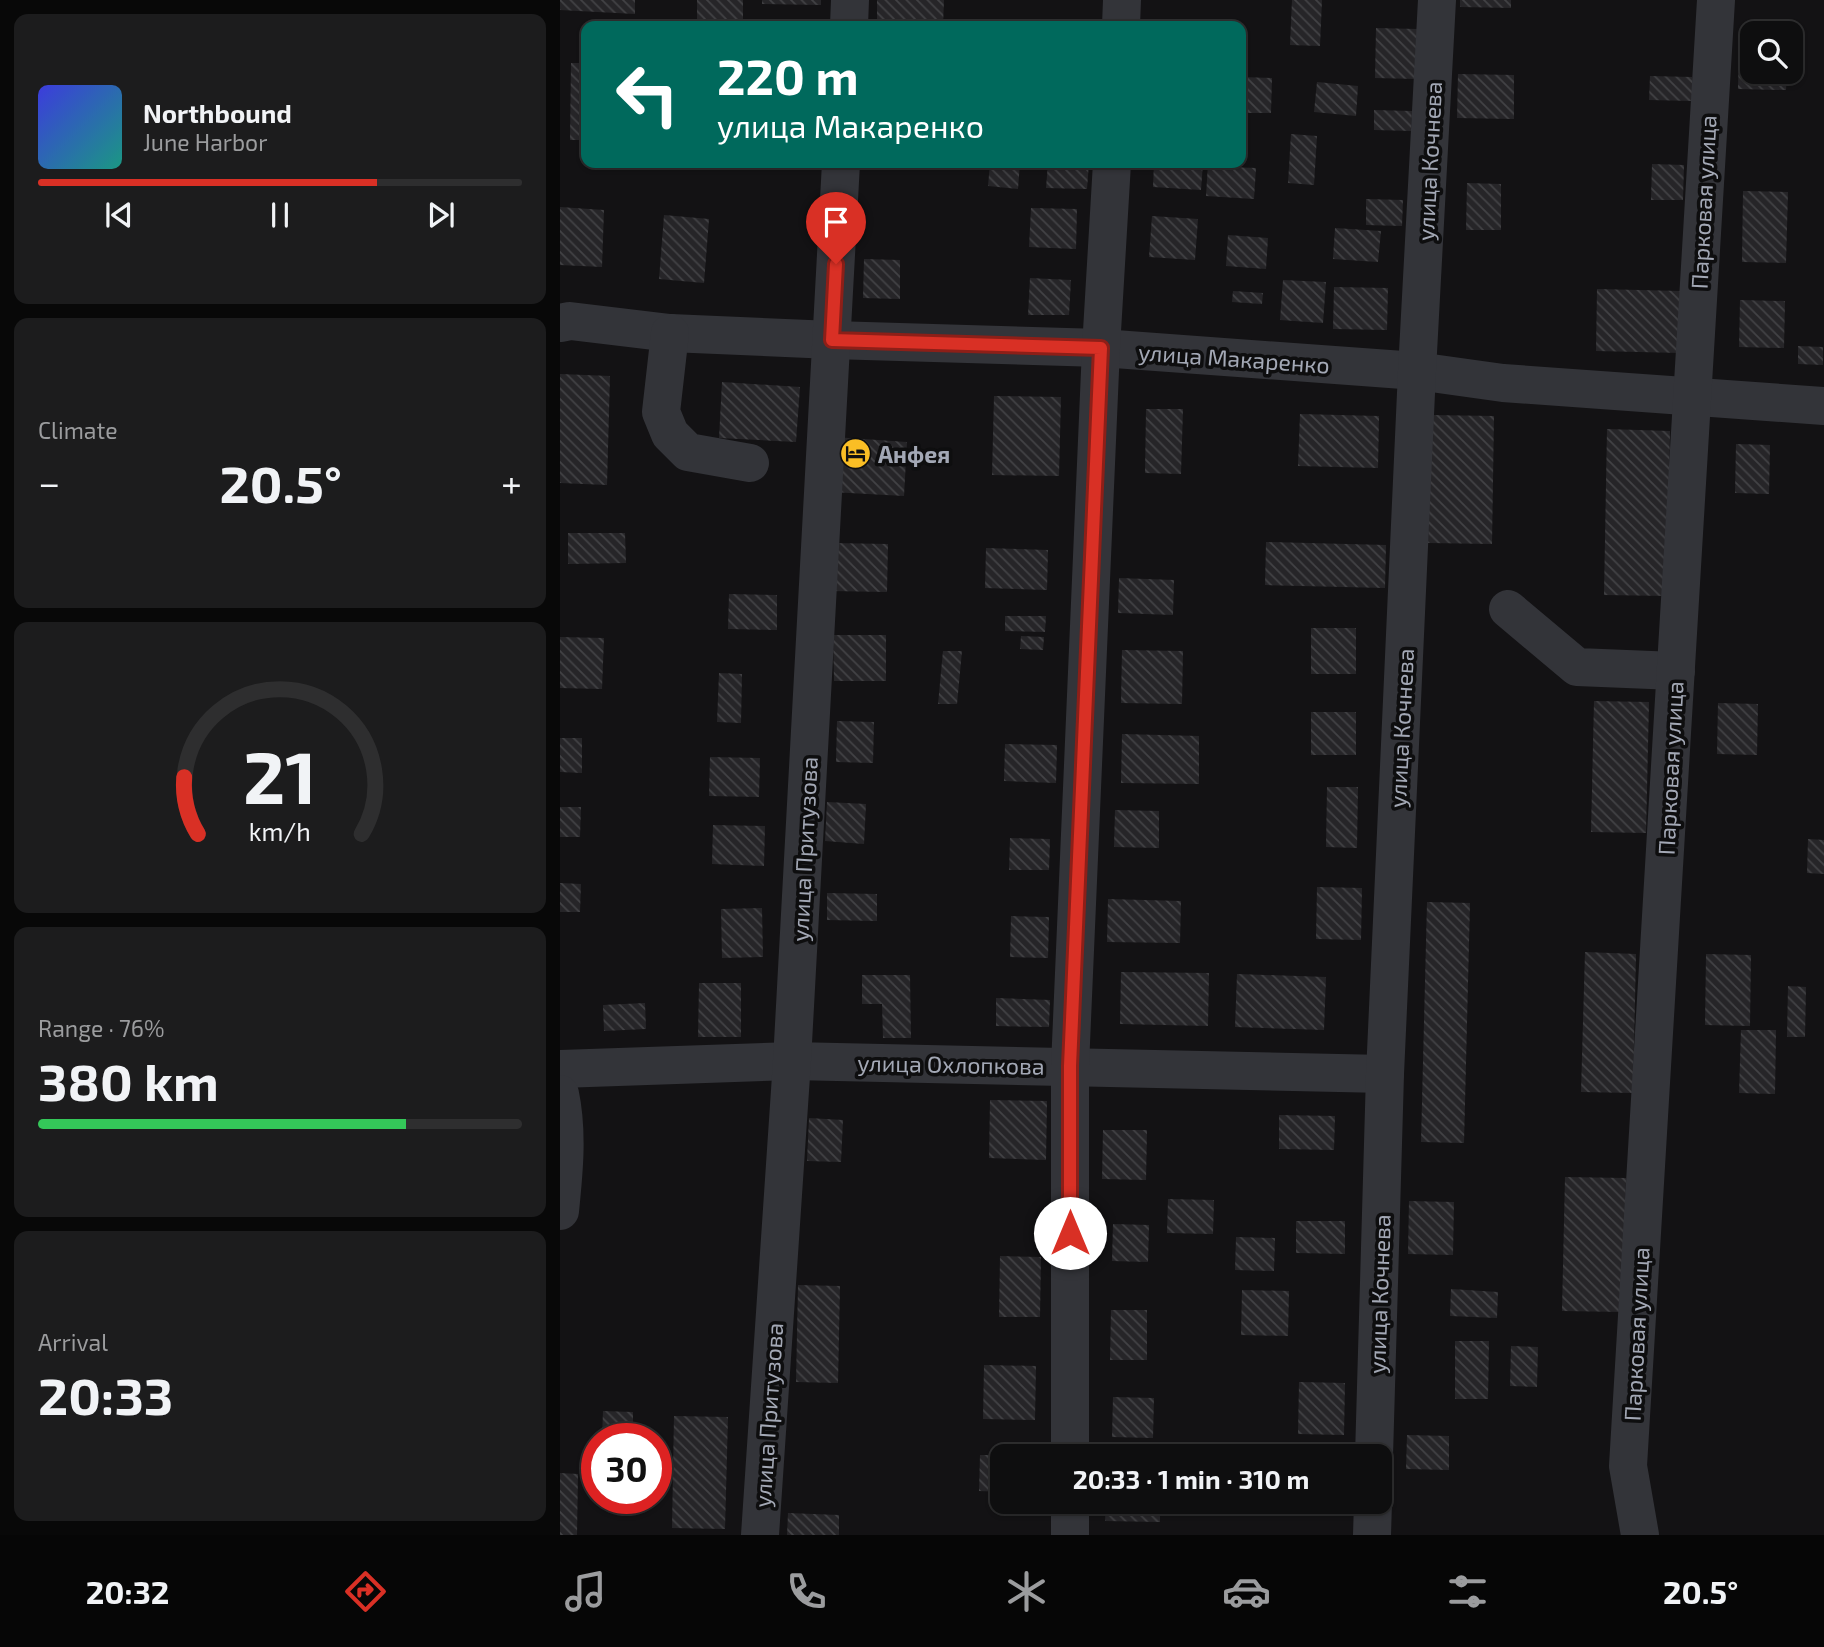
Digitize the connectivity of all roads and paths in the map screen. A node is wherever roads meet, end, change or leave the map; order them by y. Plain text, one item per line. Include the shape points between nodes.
1 (850, 0) edge
2 (1122, 0) edge
3 (1437, 0) edge
4 (1716, 0) edge
5 (849, 21) edge
6 (1121, 21) edge
7 (841, 168) edge
8 (1112, 168) edge
9 (560, 323) edge
10 (670, 332) junction
11 (832, 340) junction
12 (1101, 348) junction
13 (1417, 372) junction
14 (1692, 397) junction
15 (1824, 405) edge
16 (750, 463) dead end
17 (1508, 609) dead end
18 (1676, 671) junction
19 (792, 1061) junction
20 (1070, 1066) junction
21 (560, 1069) edge
22 (1385, 1073) junction
23 (560, 1094) edge
24 (560, 1211) edge
25 (1070, 1444) edge
26 (1374, 1444) edge
27 (1070, 1514) edge
28 (1373, 1514) edge
29 (760, 1535) edge
30 (1070, 1535) edge
31 (1372, 1535) edge
32 (1640, 1535) edge

1 - 5 street
2 - 6 street
3 - 13 street, улица Кочнева
4 - 14 street, Парковая улица
7 - 11 street, улица Притузова
8 - 12 street
9 - 10 street, улица Макаренко
10 - 11 street, улица Макаренко
10 - 16 street via 661,412 670,434 688,452
11 - 12 street, улица Макаренко
11 - 19 street, улица Притузова
12 - 13 street, улица Макаренко
12 - 20 street
13 - 14 street, улица Макаренко
13 - 22 street, улица Кочнева
14 - 15 street, улица Макаренко
14 - 18 street, Парковая улица
17 - 18 street via 1577,667
18 - 32 street, Парковая улица via 1628,1466
19 - 20 street, улица Охлопкова
19 - 21 street, улица Охлопкова
19 - 29 street, улица Притузова
20 - 22 street, улица Охлопкова
20 - 25 street
22 - 26 street, улица Кочнева
23 - 24 street via 565,1165
27 - 30 street
28 - 31 street

